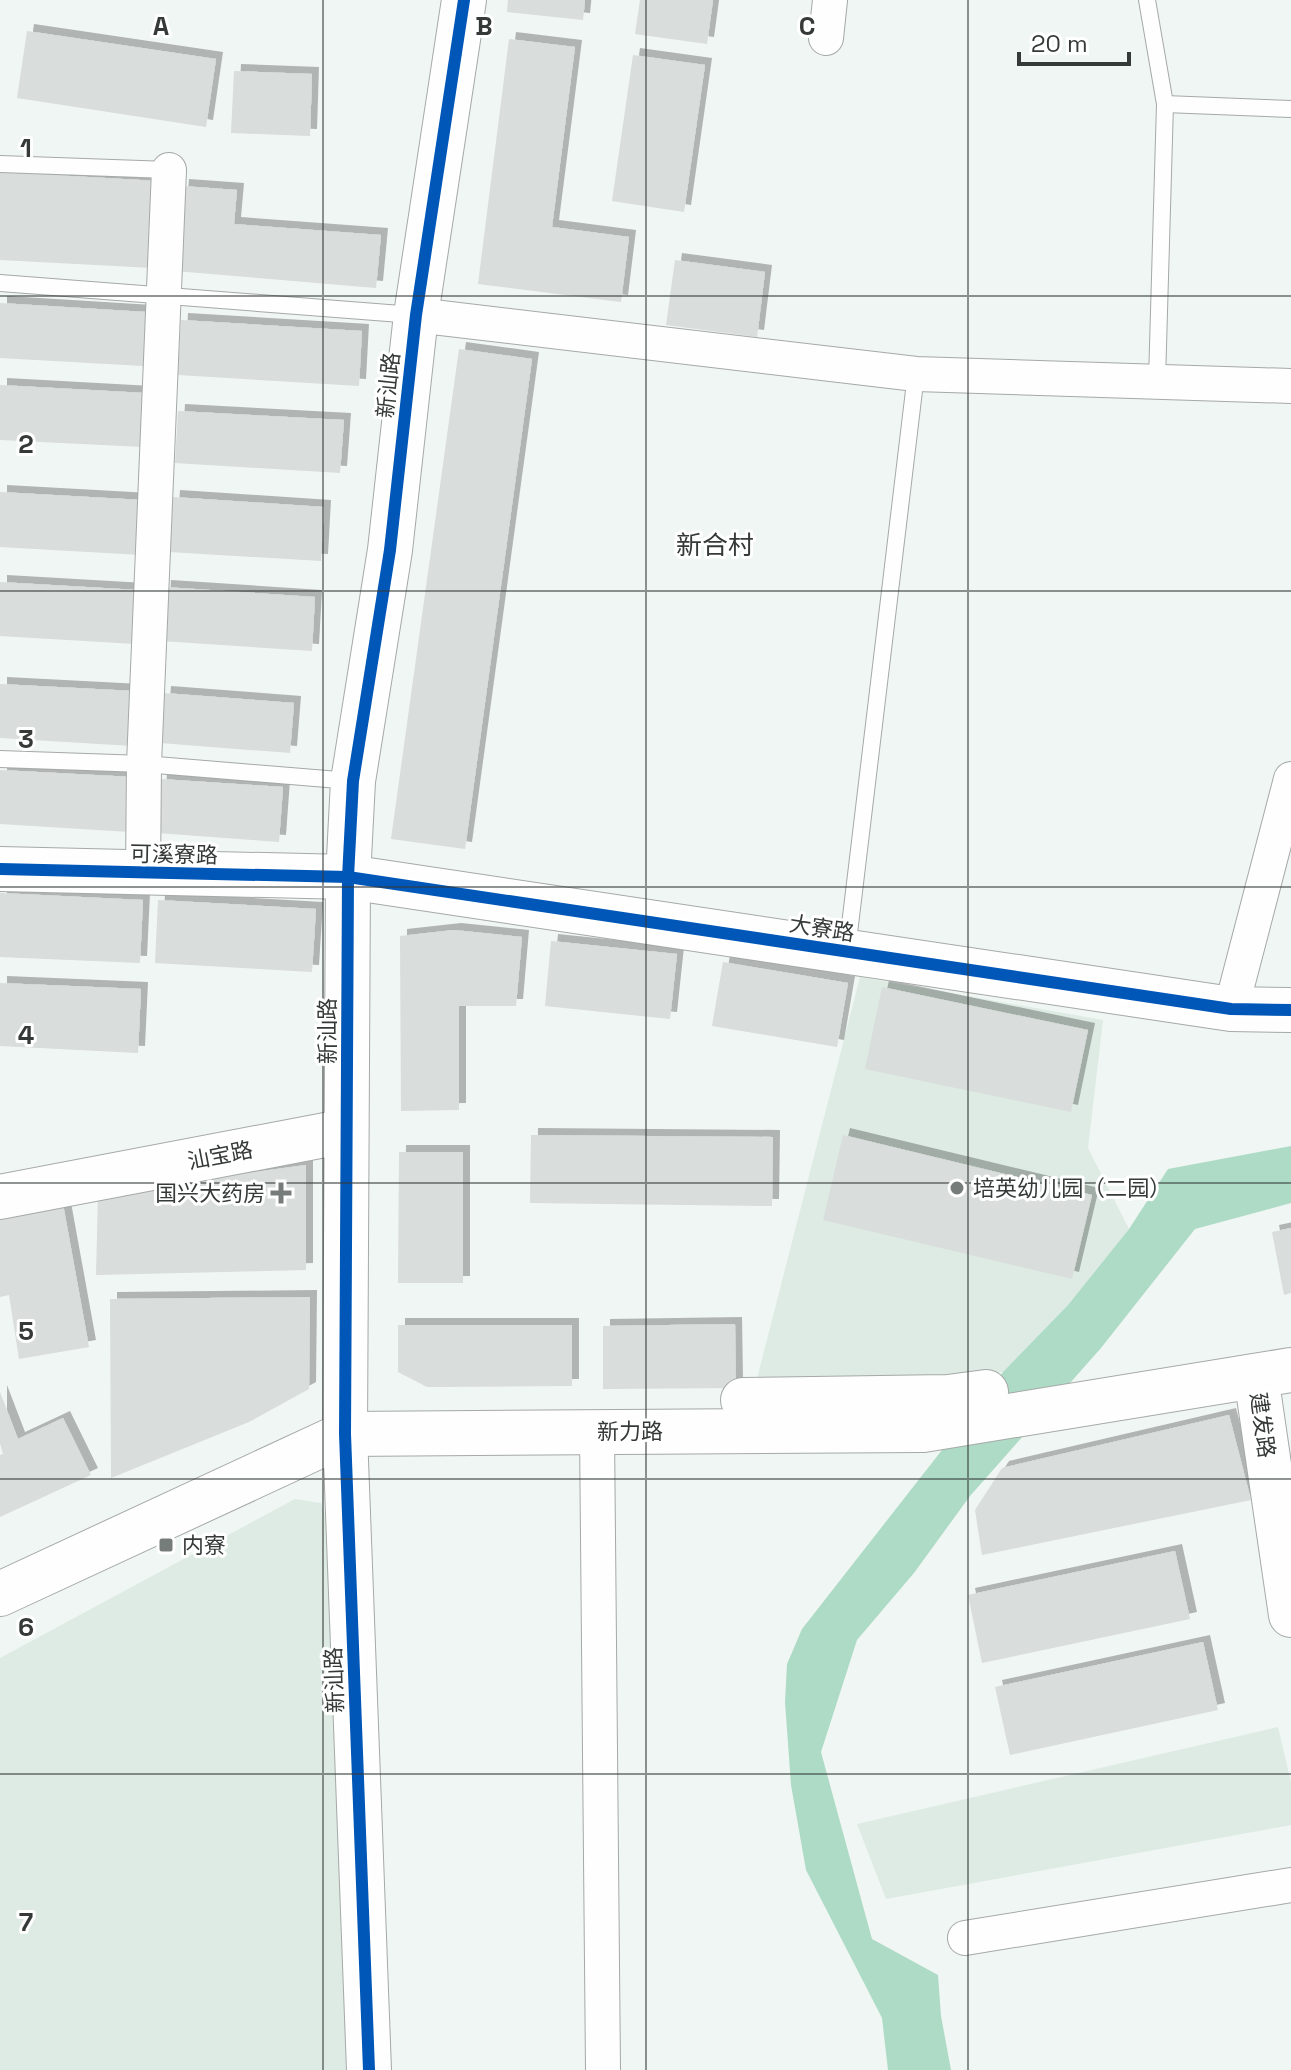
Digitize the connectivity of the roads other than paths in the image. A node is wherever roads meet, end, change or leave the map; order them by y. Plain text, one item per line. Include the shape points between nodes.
1 (464, 0) edge
2 (830, 0) edge
3 (1147, 0) edge
4 (826, 38) dead end
5 (1165, 104) junction
6 (1291, 109) edge
7 (0, 164) edge
8 (169, 170) joint
9 (0, 283) edge
10 (163, 294) junction
11 (416, 315) junction
12 (916, 374) junction
13 (1157, 381) junction
14 (1291, 386) edge
15 (0, 759) edge
16 (144, 764) junction
17 (1291, 779) edge
18 (353, 781) junction
19 (0, 869) edge
20 (143, 874) junction
21 (348, 877) junction
22 (847, 952) junction
23 (1231, 1009) junction
24 (1291, 1010) edge
25 (346, 1131) junction
26 (0, 1197) edge
27 (1291, 1343) edge
28 (1273, 1373) edge
29 (1095, 1390) junction
30 (935, 1414) junction
31 (345, 1420) junction
32 (597, 1431) junction
33 (0, 1565) edge
34 (0, 1594) edge
35 (1291, 1615) edge
36 (1291, 1885) edge
37 (965, 1938) dead end
38 (369, 2070) edge
39 (603, 2070) edge

1 - 11 street, 新汕路
2 - 4 street
3 - 5 lane
5 - 6 lane
5 - 13 lane
7 - 8 lane
8 - 10 street
9 - 10 lane
10 - 11 lane
10 - 16 street
11 - 12 street
11 - 18 street, 新汕路 via 390,550
12 - 13 street
12 - 22 lane
13 - 14 street
15 - 16 lane
16 - 18 lane
16 - 20 street
17 - 23 street
18 - 21 street, 新汕路
19 - 20 street, 可溪寮路
20 - 21 street, 可溪寮路
21 - 22 street, 大寮路
21 - 25 street, 新汕路
22 - 23 street, 大寮路
23 - 24 street, 大寮路
25 - 26 street, 汕宝路
25 - 31 street, 新汕路
27 - 29 street
28 - 29 street, 新力路
28 - 35 street, 建发路
29 - 30 street, 新力路
30 - 31 street
30 - 32 street, 新力路
31 - 32 street, 新力路
31 - 33 street
31 - 34 street, 新力路
31 - 38 street, 新汕路
32 - 39 street
36 - 37 street

